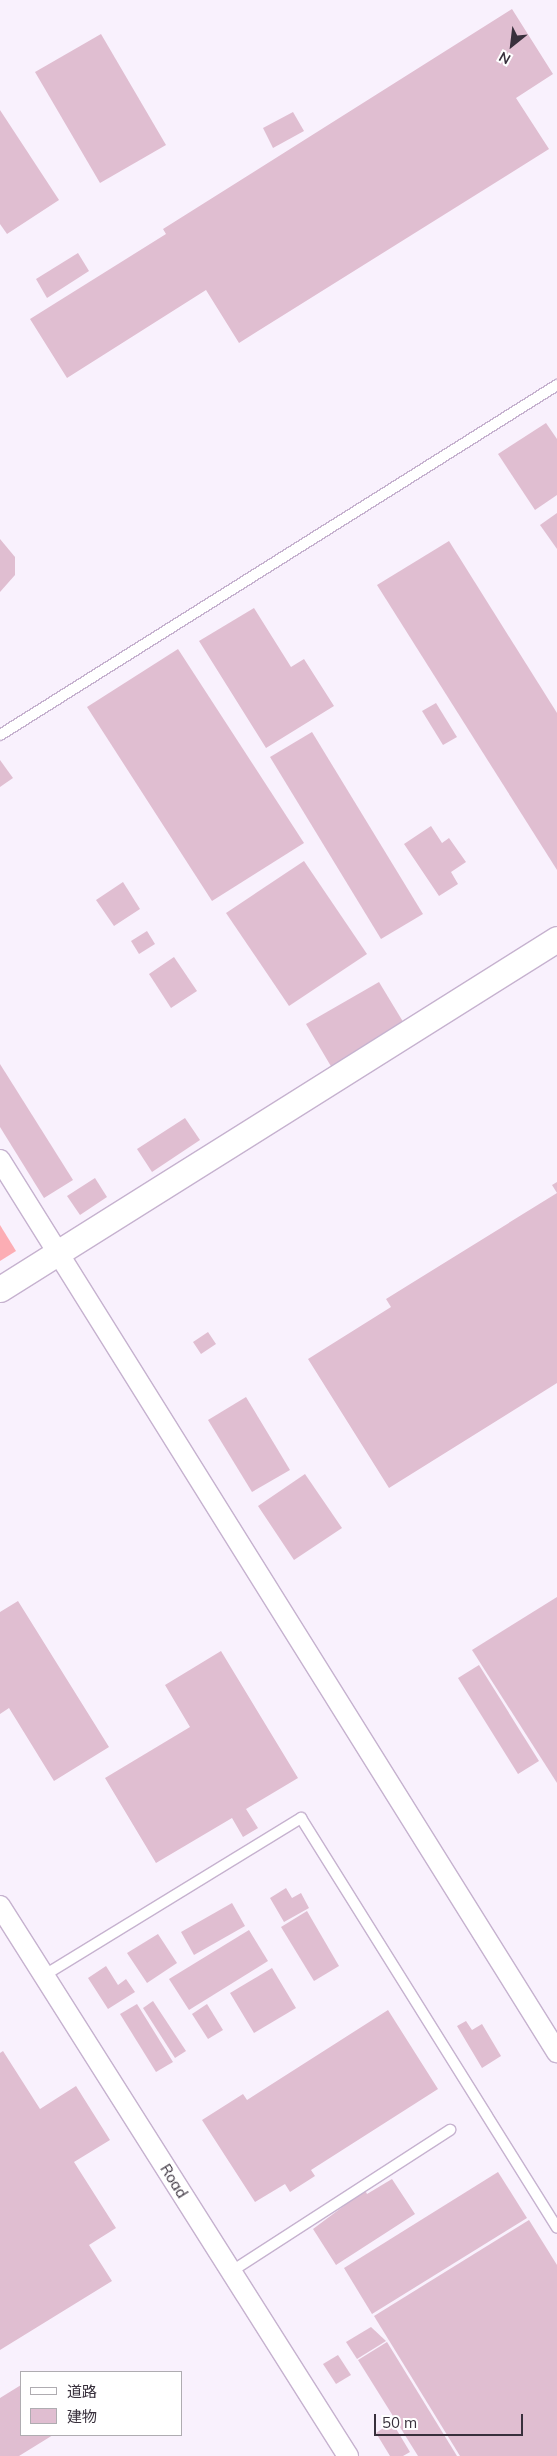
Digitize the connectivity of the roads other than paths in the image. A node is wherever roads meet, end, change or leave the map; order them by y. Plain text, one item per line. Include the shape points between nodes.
1 (557, 385) edge
2 (0, 735) edge
3 (557, 939) edge
4 (0, 1160) edge
5 (59, 1253) junction
6 (0, 1289) edge
7 (0, 1899) edge
8 (0, 1906) edge
9 (48, 1973) junction
10 (557, 2052) edge
11 (450, 2130) dead end
12 (557, 2228) edge
13 (232, 2271) junction
14 (349, 2456) edge

1 - 2 lane
3 - 5 street
4 - 5 street
5 - 6 street
5 - 10 street
7 - 9 lane
8 - 14 street, Road
9 - 12 lane via 301,1818
9 - 13 lane
11 - 13 lane
13 - 14 lane

